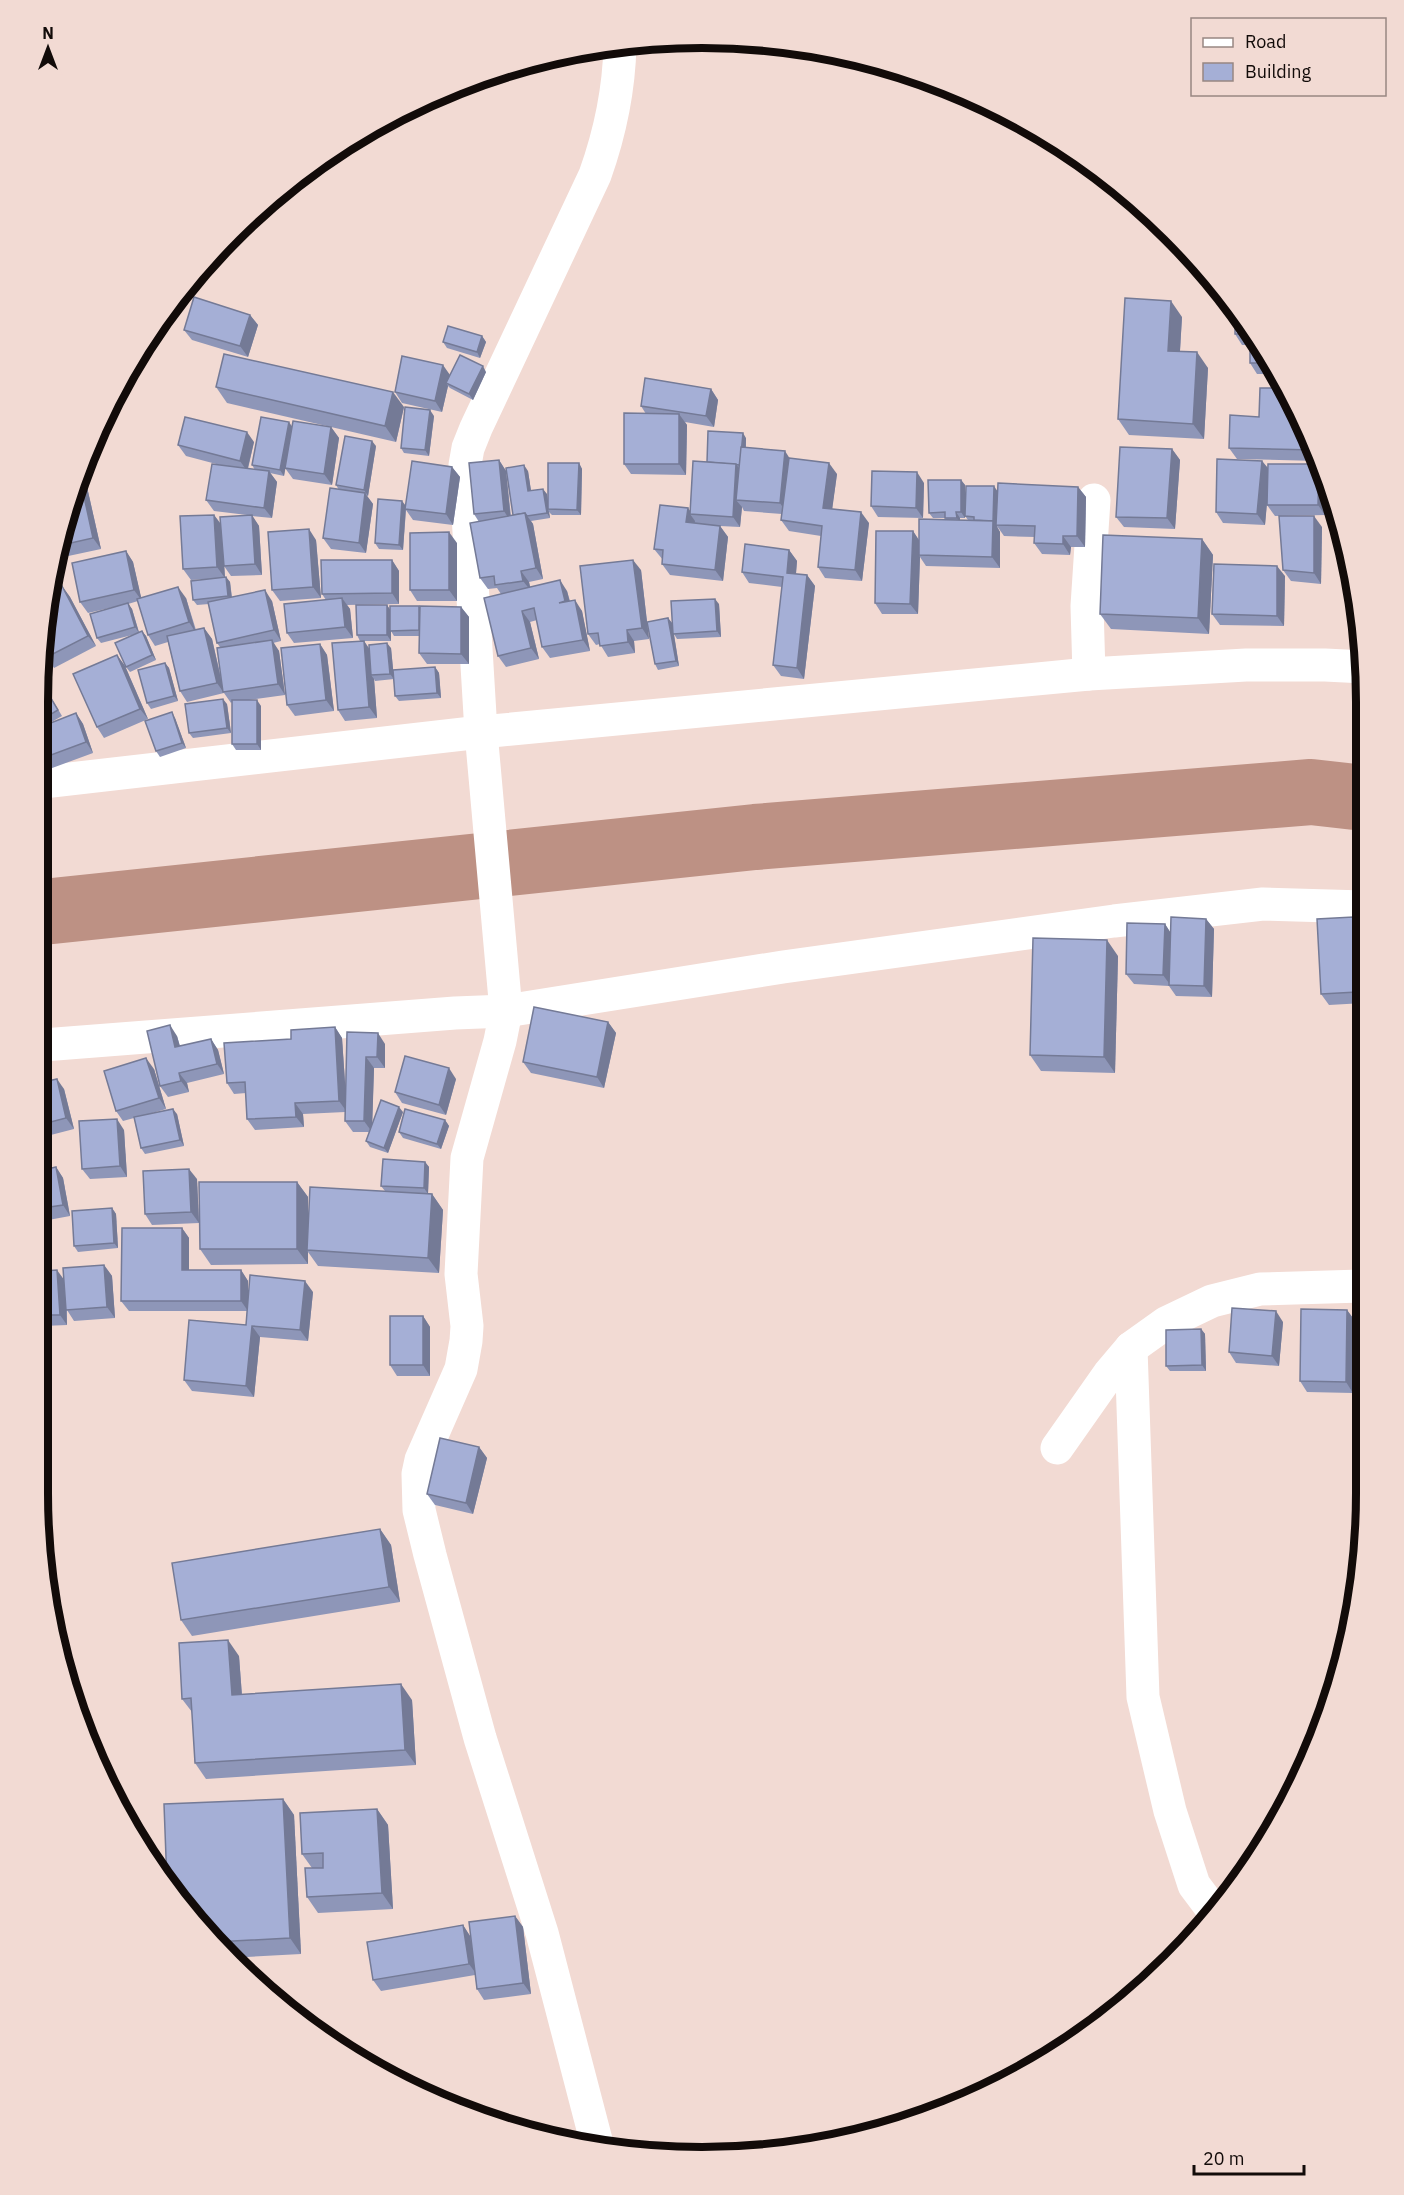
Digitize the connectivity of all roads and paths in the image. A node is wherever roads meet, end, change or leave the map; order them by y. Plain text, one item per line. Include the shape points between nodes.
1 (619, 54) edge
2 (1094, 500) dead end
3 (1355, 667) edge
4 (1089, 674) junction
5 (482, 738) junction
6 (48, 781) edge
7 (1356, 907) edge
8 (506, 1011) junction
9 (48, 1048) edge
10 (1356, 1286) edge
11 (1131, 1348) junction
12 (1057, 1448) dead end
13 (1209, 1905) edge
14 (595, 2137) edge

1 - 5 street via 608,140 595,175 468,448 465,482
2 - 4 street via 1087,606
3 - 4 street via 1246,665
4 - 5 street
5 - 6 street
5 - 8 street
7 - 8 street via 1263,904 1114,921
8 - 9 street
8 - 14 street via 467,1158 460,1274 466,1341 460,1369 421,1460 419,1510 480,1738 542,1933
10 - 11 street via 1260,1289 1212,1301 1166,1323
11 - 12 street
11 - 13 street via 1143,1696 1170,1811 1194,1885

